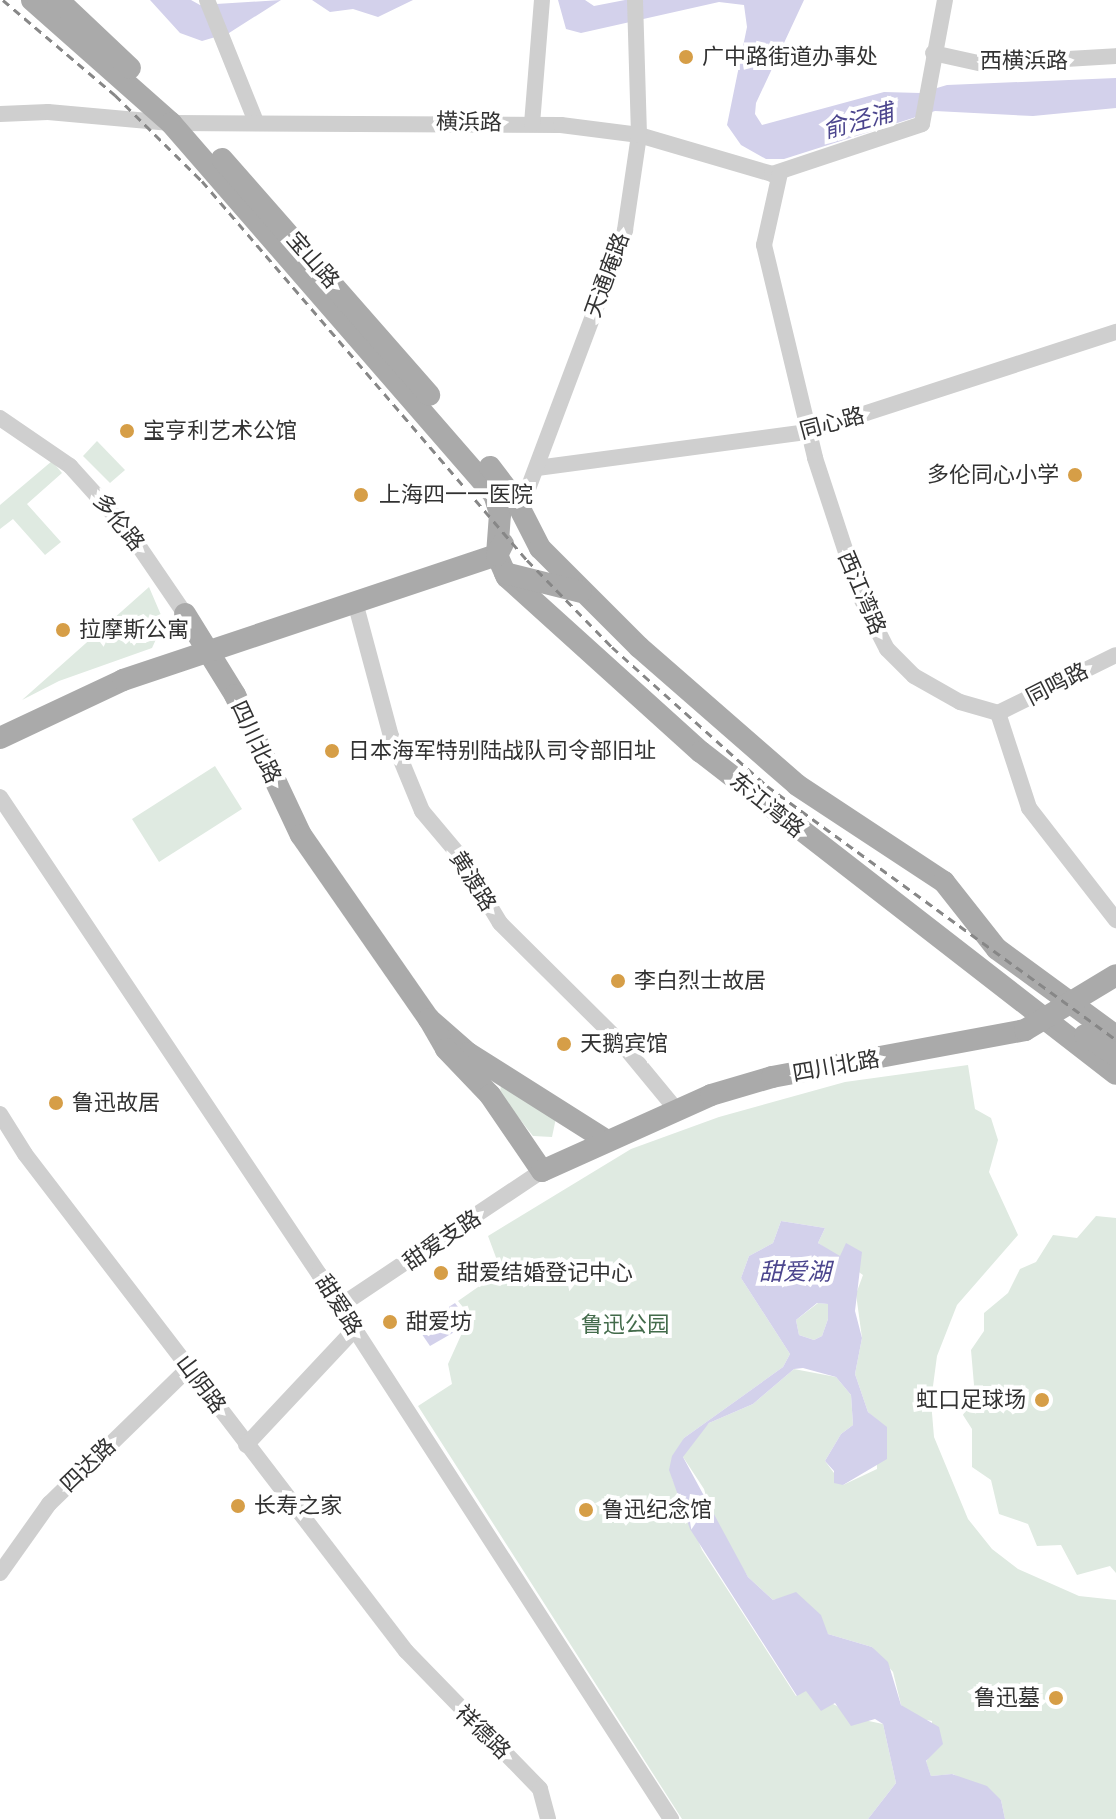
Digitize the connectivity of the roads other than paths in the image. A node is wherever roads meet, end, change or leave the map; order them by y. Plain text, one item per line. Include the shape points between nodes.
1 (32, 0) edge
2 (58, 0) edge
3 (207, 0) edge
4 (542, 0) edge
5 (635, 0) edge
6 (945, 0) edge
7 (933, 53) junction
8 (1116, 56) edge
9 (0, 114) edge
10 (256, 122) junction
11 (180, 123) junction
12 (532, 124) junction
13 (639, 135) junction
14 (780, 173) junction
15 (1116, 332) edge
16 (0, 418) edge
17 (808, 432) junction
18 (537, 468) junction
19 (488, 488) junction
20 (520, 510) junction
21 (500, 564) junction
22 (581, 592) junction
23 (355, 602) junction
24 (185, 614) joint
25 (209, 652) junction
26 (1116, 655) edge
27 (998, 713) junction
28 (0, 738) edge
29 (0, 797) edge
30 (1116, 920) edge
31 (1116, 975) edge
32 (1067, 1003) junction
33 (429, 1019) junction
34 (1042, 1022) junction
35 (1116, 1036) edge
36 (1116, 1055) edge
37 (503, 1073) junction
38 (1116, 1074) edge
39 (490, 1095) junction
40 (675, 1108) junction
41 (0, 1114) edge
42 (604, 1139) junction
43 (542, 1171) junction
44 (340, 1306) junction
45 (354, 1330) junction
46 (189, 1368) junction
47 (246, 1445) junction
48 (6, 1549) edge
49 (0, 1573) edge
50 (406, 1651) joint
51 (548, 1819) edge
52 (671, 1819) edge

1 - 11 main road, 宝山路
2 - 11 main road, 宝山路
3 - 10 street
4 - 12 street
5 - 13 street, 天通庵路
6 - 7 street
7 - 8 street, 西横浜路 via 983,64
7 - 14 street, 横浜路 via 922,122
9 - 11 street, 横浜路 via 48,112
10 - 11 street, 横浜路
10 - 12 street, 横浜路
11 - 19 main road, 宝山路
11 - 20 main road, 宝山路 via 490,467
12 - 13 street, 横浜路
13 - 14 street, 横浜路 via 706,151 751,171
13 - 18 street, 天通庵路 via 625,230
14 - 17 street, 西江湾路 via 764,245
15 - 17 street, 同心路
16 - 24 street, 多伦路 via 70,466 127,529
17 - 18 street, 同心路
17 - 27 street, 西江湾路 via 851,572 887,649 914,676 944,695
18 - 20 street, 天通庵路
19 - 20 main road, 宝山路
19 - 21 main road, 宝山路 via 500,514
20 - 21 main road
20 - 22 main road, 东江湾路 via 534,542
21 - 22 main road, 东江湾路
21 - 23 main road
21 - 34 main road, 东江湾路 via 701,752
22 - 32 main road, 东江湾路 via 797,785 944,882 992,944
23 - 25 main road
23 - 40 street, 黄渡路 via 391,736 422,811 465,863 500,923 623,1045
24 - 25 main road, 多伦路
25 - 28 main road via 79,698
25 - 33 main road, 四川北路 via 301,835
26 - 27 street, 同鸣路
27 - 30 street via 1029,808
29 - 44 street, 甜爱路
31 - 32 main road, 四川北路
32 - 34 main road, 四川北路
32 - 35 main road
33 - 37 main road, 四川北路
33 - 39 main road, 四川北路 via 446,1049
34 - 36 main road, 东江湾路 via 1080,1032
34 - 38 main road, 东江湾路
34 - 40 main road, 四川北路 via 995,1039 772,1077
37 - 39 main road via 486,1076
37 - 42 main road, 四川北路
39 - 43 main road, 四川北路
40 - 42 main road, 四川北路
41 - 46 street, 山阴路
42 - 43 main road, 四川北路
43 - 44 street, 甜爱支路
44 - 45 street, 甜爱路
45 - 47 street
45 - 52 street, 甜爱路
46 - 47 street, 山阴路
46 - 48 street, 四达路
47 - 50 street, 山阴路
48 - 49 street, 四达路
50 - 51 street, 祥德路 via 530,1776 540,1789

